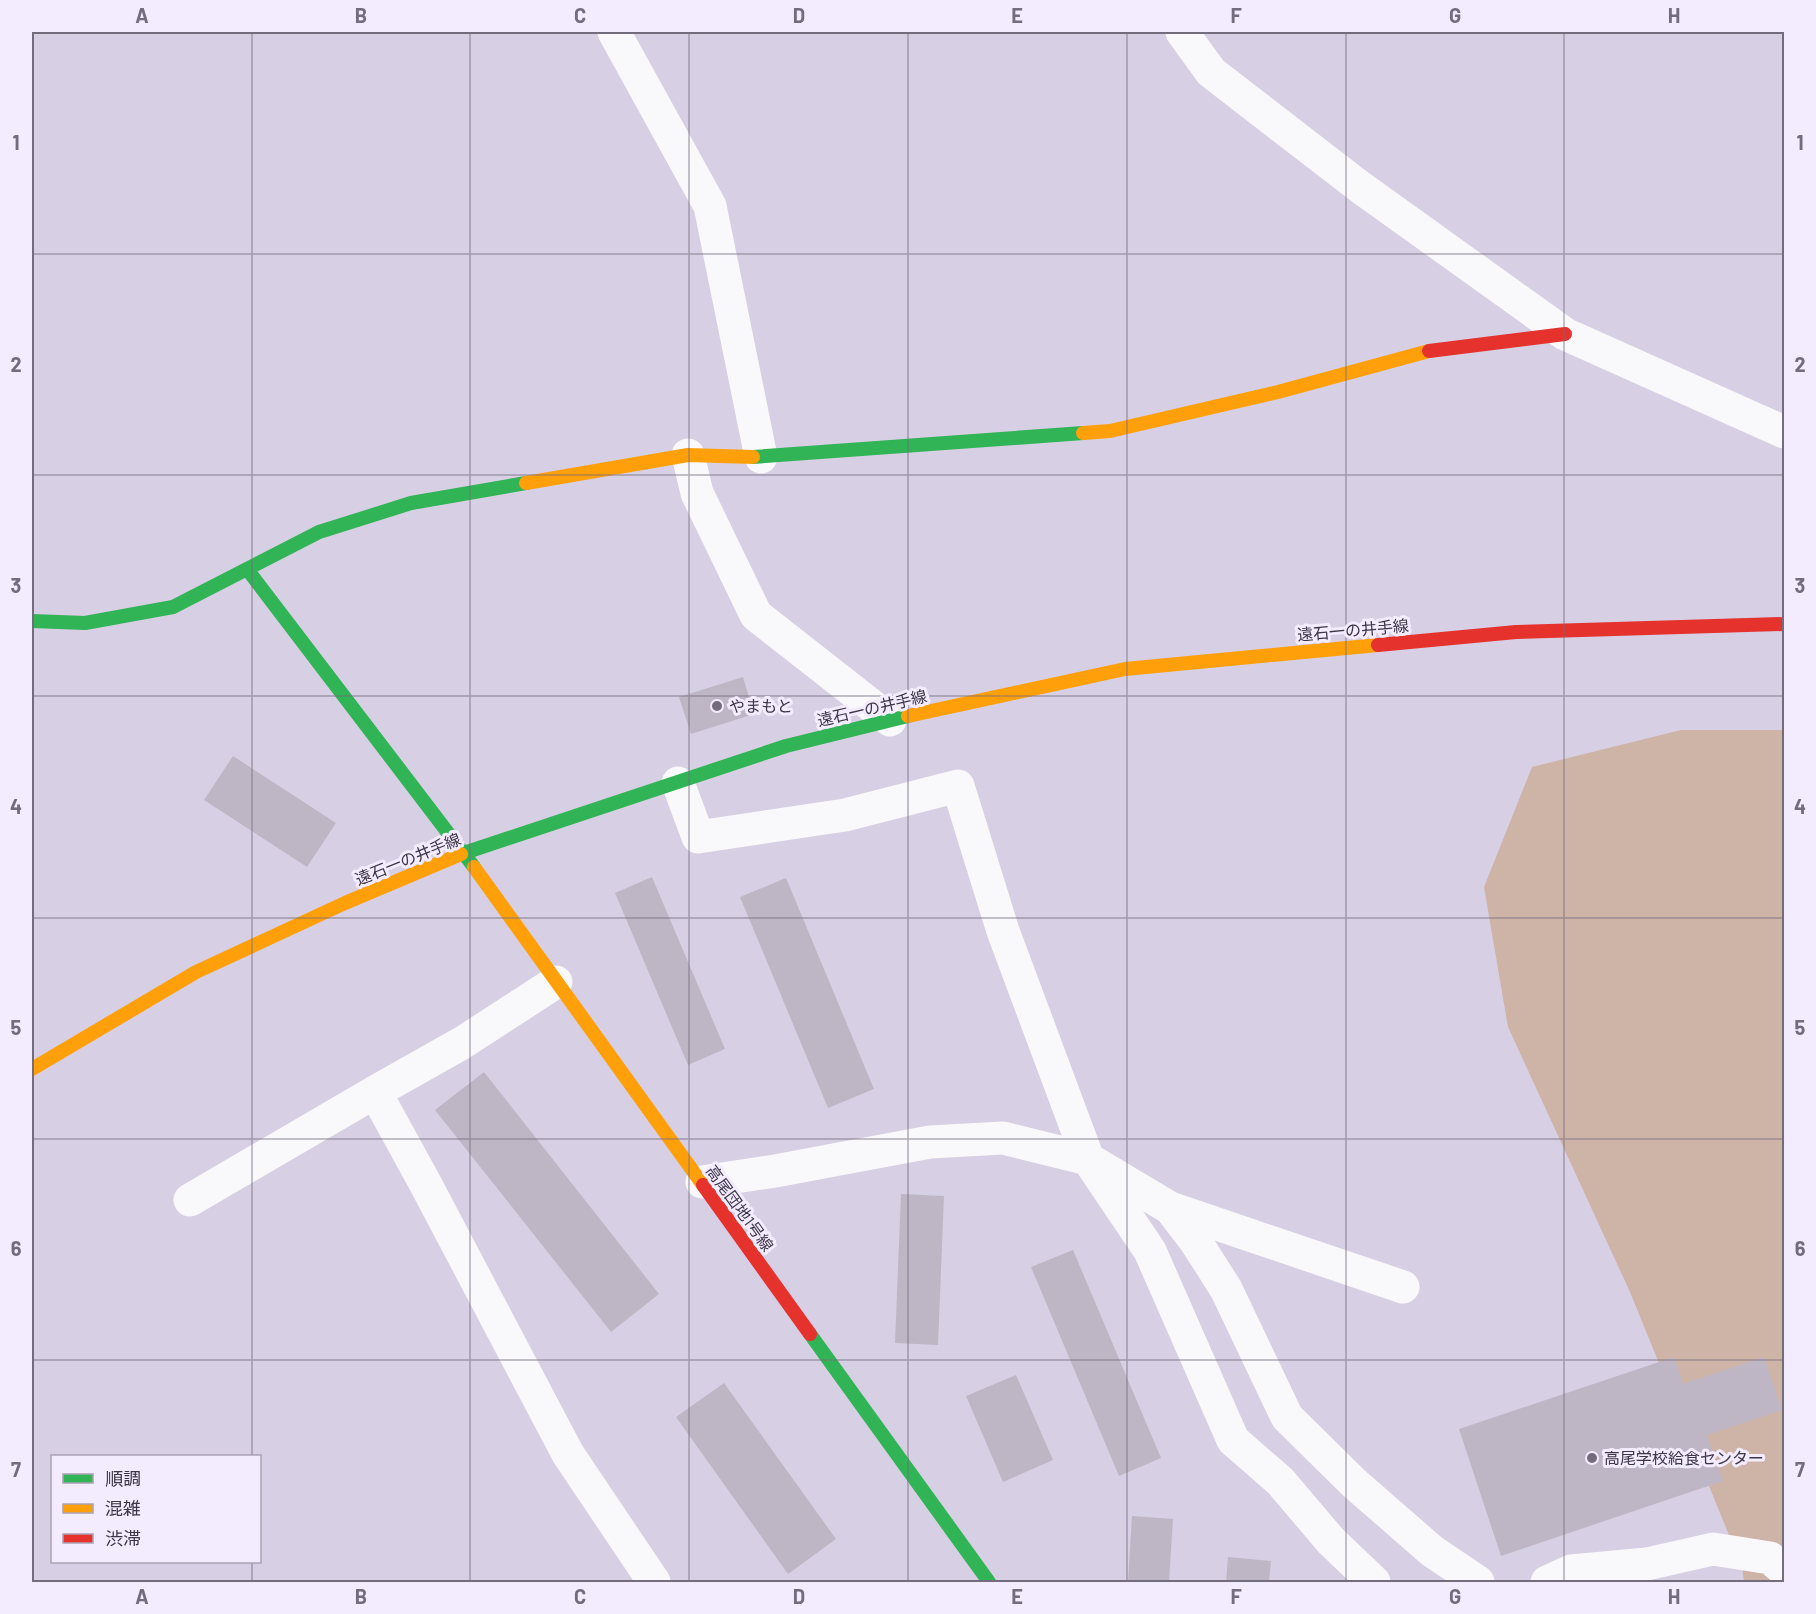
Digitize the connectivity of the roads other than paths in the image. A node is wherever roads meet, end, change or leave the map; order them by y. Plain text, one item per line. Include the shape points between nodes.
1 (614, 32) edge
2 (1182, 32) edge
3 (1565, 334) junction
4 (1785, 432) edge
5 (688, 455) junction
6 (761, 457) junction
7 (247, 569) junction
8 (32, 621) edge
9 (1785, 624) edge
10 (890, 720) junction
11 (678, 783) junction
12 (464, 854) junction
13 (556, 982) junction
14 (32, 1069) edge
15 (375, 1092) junction
16 (1088, 1159) junction
17 (702, 1182) junction
18 (190, 1200) dead end
19 (1170, 1208) junction
20 (1403, 1287) dead end
21 (1785, 1570) edge
22 (654, 1582) edge
23 (989, 1582) edge
24 (1374, 1582) edge
25 (1478, 1582) edge
26 (1547, 1582) edge

1 - 6 street via 710,206
2 - 3 street via 1211,72 1360,187
3 - 4 street
3 - 6 street via 1422,352 1278,392 1110,431
5 - 6 street
5 - 7 street via 411,503 319,532
5 - 10 street via 697,493 756,615
7 - 8 street via 173,608 85,623
7 - 12 street, 高尾団地1号線
9 - 10 street, 遠石一の井手線 via 1516,632 1125,669
10 - 11 street, 遠石一の井手線 via 786,746
11 - 12 street, 遠石一の井手線
11 - 16 street via 698,837 845,815 958,786 1003,931
12 - 13 street, 高尾団地1号線
12 - 14 street, 遠石一の井手線 via 345,903 196,972
13 - 15 street via 462,1043
13 - 17 street, 高尾団地1号線
15 - 18 street
15 - 22 street via 568,1454
16 - 17 street via 1003,1138 930,1142
16 - 19 street
16 - 24 street via 1150,1251 1233,1440 1280,1481 1331,1541
17 - 23 street, 高尾団地1号線
19 - 20 street
19 - 25 street via 1226,1289 1287,1417 1432,1551
21 - 26 street via 1770,1558 1713,1549 1647,1564 1571,1571

